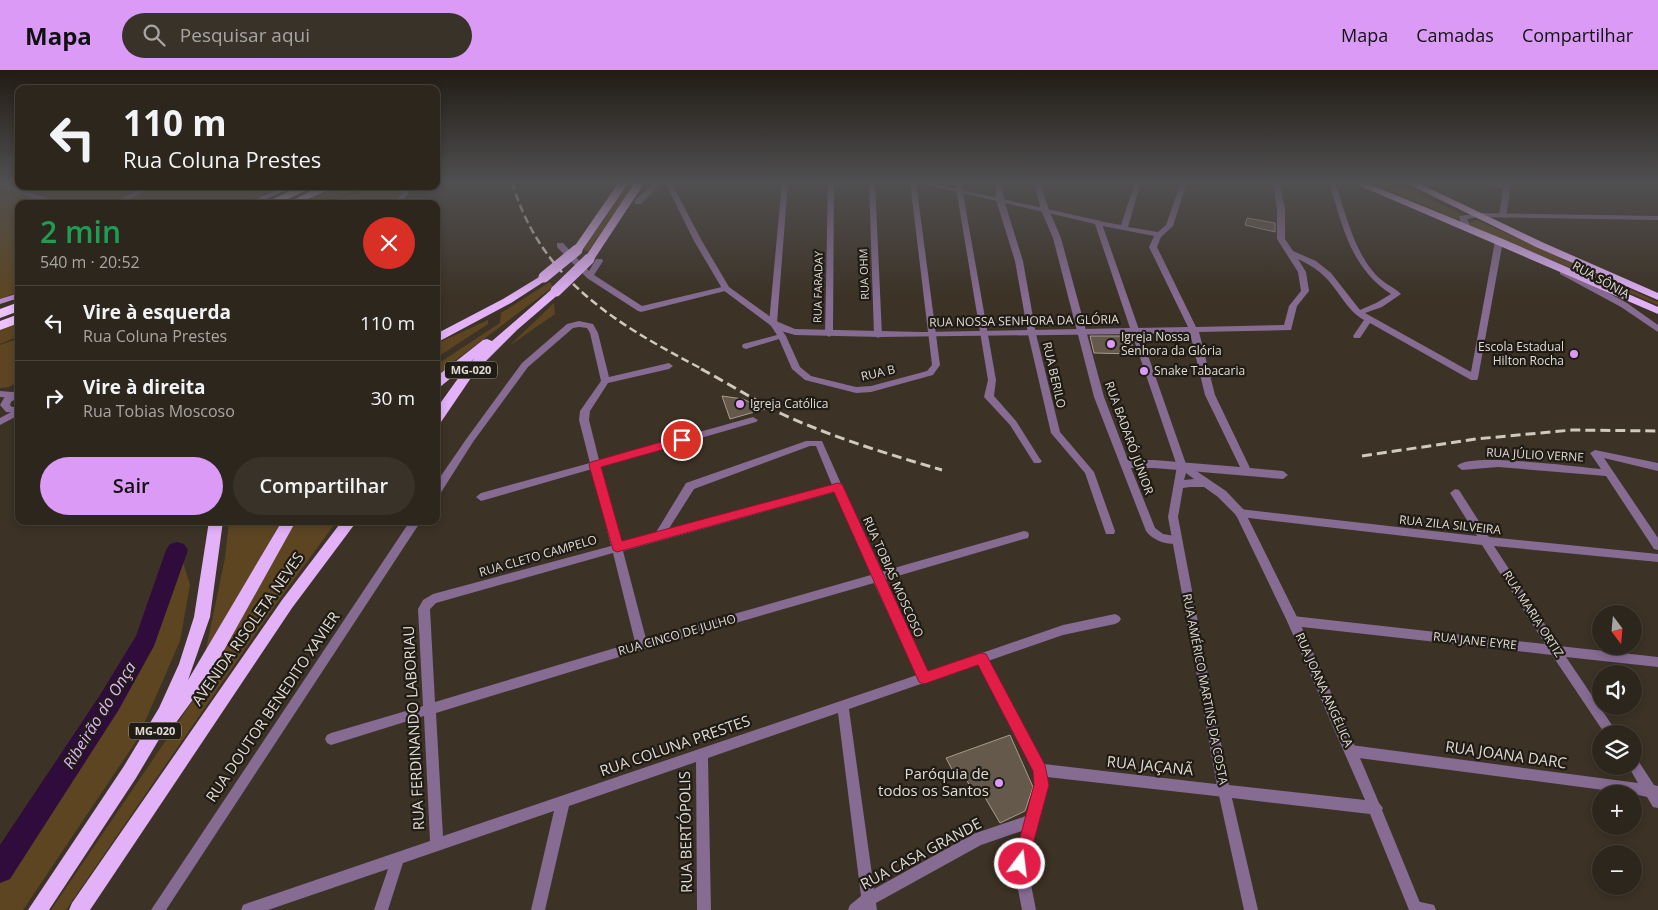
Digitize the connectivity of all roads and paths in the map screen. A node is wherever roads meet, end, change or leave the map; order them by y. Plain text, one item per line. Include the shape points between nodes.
1 (597, 221) edge
2 (617, 221) edge
3 (688, 221) edge
4 (782, 221) edge
5 (830, 221) edge
6 (874, 221) edge
7 (918, 221) edge
8 (965, 221) edge
9 (1007, 221) edge
10 (1050, 221) edge
11 (1091, 221) edge
12 (1126, 221) edge
13 (1171, 221) edge
14 (1281, 221) edge
15 (1345, 221) edge
16 (1449, 221) edge
17 (1464, 221) edge
18 (1491, 221) edge
19 (1098, 223) junction
20 (1124, 228) junction
21 (1468, 229) junction
22 (1159, 235) junction
23 (1499, 241) junction
24 (560, 245) dead end
25 (1290, 252) junction
26 (1532, 255) junction
27 (594, 260) junction
28 (590, 276) junction
29 (726, 288) junction
30 (15, 296) edge
31 (1658, 297) edge
32 (0, 302) edge
33 (15, 303) edge
34 (15, 308) edge
35 (0, 309) edge
36 (1658, 311) edge
37 (486, 312) joint
38 (1358, 313) junction
39 (0, 314) edge
40 (1369, 319) junction
41 (15, 320) edge
42 (773, 323) junction
43 (0, 326) edge
44 (513, 327) junction
45 (1658, 329) edge
46 (1194, 330) junction
47 (1135, 331) junction
48 (1082, 332) junction
49 (829, 334) junction
50 (1032, 334) junction
51 (878, 335) junction
52 (931, 335) junction
53 (984, 335) junction
54 (782, 336) junction
55 (1357, 336) dead end
56 (440, 337) edge
57 (746, 346) dead end
58 (669, 366) dead end
59 (440, 380) edge
60 (605, 381) junction
61 (15, 393) edge
62 (0, 394) edge
63 (3, 407) edge
64 (15, 410) edge
65 (15, 413) edge
66 (440, 413) edge
67 (753, 420) dead end
68 (0, 422) edge
69 (1037, 461) dead end
70 (1125, 464) junction
71 (595, 465) junction
72 (1182, 466) junction
73 (1462, 466) dead end
74 (1658, 467) edge
75 (1247, 471) junction
76 (1607, 473) junction
77 (1283, 476) dead end
78 (1208, 484) junction
79 (440, 485) edge
80 (1178, 485) junction
81 (838, 487) junction
82 (1454, 493) dead end
83 (480, 497) dead end
84 (1240, 513) junction
85 (215, 525) edge
86 (287, 525) edge
87 (347, 525) edge
88 (413, 525) edge
89 (1110, 532) dead end
90 (1024, 534) dead end
91 (658, 537) junction
92 (1177, 540) junction
93 (1486, 541) junction
94 (1658, 546) edge
95 (617, 547) junction
96 (1658, 558) edge
97 (877, 577) junction
98 (424, 609) joint
99 (1115, 619) dead end
100 (1293, 620) junction
101 (642, 646) junction
102 (1555, 650) junction
103 (981, 658) junction
104 (1658, 662) edge
105 (924, 678) junction
106 (843, 706) junction
107 (430, 711) junction
108 (1606, 725) edge
109 (331, 739) dead end
110 (1350, 751) junction
111 (702, 754) junction
112 (1040, 770) junction
113 (130, 772) junction
114 (1641, 775) edge
115 (1224, 791) junction
116 (1654, 791) edge
117 (563, 802) junction
118 (1658, 802) edge
119 (1376, 808) junction
120 (1032, 821) junction
121 (437, 845) junction
122 (398, 858) junction
123 (869, 904) edge
124 (1420, 909) edge
125 (38, 910) edge
126 (80, 910) edge
127 (158, 910) edge
128 (248, 910) edge
129 (381, 910) edge
130 (538, 910) edge
131 (704, 910) edge
132 (855, 910) edge
133 (1029, 910) edge
134 (1251, 910) edge

1 - 37 highway, bridge via 577,250 544,277
2 - 27 highway, MG-020
3 - 29 street
4 - 42 street
5 - 49 street, RUA FARADAY
6 - 51 street, RUA OHM
7 - 52 street, RUA B
8 - 53 street
9 - 50 street, RUA BERILO via 1019,261
10 - 48 street, RUA BADARÓ JÚNIOR via 1058,238
11 - 19 street
12 - 20 street
13 - 22 street
14 - 25 street via 1281,238
15 - 38 street via 1366,266 1380,283 1397,294
16 - 21 highway
17 - 21 street
18 - 31 highway
19 - 20 street
19 - 47 street
20 - 22 street
21 - 23 highway
22 - 46 street via 1153,247
23 - 26 highway
23 - 40 street via 1474,378
24 - 28 street
25 - 38 street via 1328,275
25 - 46 street, RUA NOSSA SENHORA DA GLÓRIA via 1302,272 1305,291 1292,306 1288,328
26 - 36 highway
26 - 45 street, RUA SÔNIA via 1624,305
27 - 28 street
27 - 44 highway, MG-020, bridge
28 - 29 street via 641,309
29 - 42 street
30 - 32 main road
33 - 35 highway
34 - 39 highway
37 - 56 highway
38 - 40 street
40 - 55 street
41 - 43 highway
42 - 49 street, RUA NOSSA SENHORA DA GLÓRIA via 784,330
42 - 54 street
44 - 59 highway via 491,340
44 - 66 highway, MG-020 via 471,369
46 - 47 street, RUA NOSSA SENHORA DA GLÓRIA
46 - 75 street via 1210,395
47 - 48 street, RUA NOSSA SENHORA DA GLÓRIA
47 - 72 street
48 - 50 street, RUA NOSSA SENHORA DA GLÓRIA
48 - 70 street, RUA BADARÓ JÚNIOR via 1099,397
49 - 51 street, RUA NOSSA SENHORA DA GLÓRIA
50 - 53 street, RUA NOSSA SENHORA DA GLÓRIA
50 - 89 street, RUA BERILO via 1056,433 1089,472
51 - 52 street, RUA NOSSA SENHORA DA GLÓRIA
52 - 53 street, RUA NOSSA SENHORA DA GLÓRIA
52 - 54 street, RUA B via 936,365 930,373 856,390 808,378 796,368
53 - 69 street via 992,380 989,397 1013,422
54 - 57 street
58 - 60 street
60 - 71 street via 585,411 584,420
60 - 79 street via 590,326 570,326 525,365
61 - 62 street
61 - 63 street
63 - 64 street
65 - 68 street
67 - 71 street
70 - 72 street
70 - 92 street, RUA BADARÓ JÚNIOR via 1151,531 1161,538
71 - 83 street
71 - 95 street
72 - 75 street
72 - 78 street, RUA JOANA ANGÉLICA
72 - 80 street, RUA AMÉRICO MARTINS DA COSTA
73 - 76 street, RUA JÚLIO VERNE via 1498,463
74 - 76 street via 1595,453
75 - 77 street
76 - 94 street
78 - 80 street
78 - 84 street, RUA JOANA ANGÉLICA via 1232,502
80 - 92 street, RUA AMÉRICO MARTINS DA COSTA via 1173,517
81 - 91 street, RUA CLETO CAMPELO
81 - 91 street, RUA TOBIAS MOSCOSO via 822,447 816,442 690,486
81 - 97 street, RUA TOBIAS MOSCOSO
82 - 93 street, RUA MARIA ORTIZ
84 - 93 street, RUA ZILA SILVEIRA
84 - 100 street, RUA JOANA ANGÉLICA
85 - 113 highway, AVENIDA RISOLETA NEVES / MG-020 via 202,617 187,664 165,713
86 - 113 highway via 202,674
87 - 126 highway, AVENIDA RISOLETA NEVES / MG-020 via 287,604
88 - 127 street, RUA DOUTOR BENEDITO XAVIER
90 - 97 street, RUA CINCO DE JULHO
91 - 95 street, RUA CLETO CAMPELO
92 - 115 street, RUA AMÉRICO MARTINS DA COSTA
93 - 96 street, RUA ZILA SILVEIRA
93 - 102 street, RUA MARIA ORTIZ
95 - 98 street, RUA CLETO CAMPELO via 433,599
95 - 101 street
97 - 101 street, RUA CINCO DE JULHO
97 - 105 street, RUA TOBIAS MOSCOSO
98 - 107 street, RUA FERDINANDO LABORIAU
99 - 103 street, RUA COLUNA PRESTES via 1063,630
100 - 102 street, RUA JANE EYRE
100 - 110 street, RUA JOANA ANGÉLICA
101 - 107 street, RUA CINCO DE JULHO
102 - 104 street, RUA JANE EYRE
102 - 108 street, RUA MARIA ORTIZ
103 - 105 street, RUA COLUNA PRESTES
103 - 112 street
105 - 106 street, RUA COLUNA PRESTES
106 - 111 street, RUA COLUNA PRESTES
106 - 123 street
107 - 109 street, RUA CINCO DE JULHO
107 - 121 street, RUA FERDINANDO LABORIAU
110 - 116 street, RUA JOANA DARC
110 - 119 street, RUA JOANA ANGÉLICA
111 - 117 street, RUA COLUNA PRESTES
111 - 131 street, RUA BERTÓPOLIS
112 - 115 street, RUA JAÇANÃ
112 - 120 street via 1042,785
113 - 125 highway, AVENIDA RISOLETA NEVES / MG-020
114 - 116 street
115 - 119 street, RUA JAÇANÃ
115 - 134 street, RUA AMÉRICO MARTINS DA COSTA
116 - 118 street
117 - 121 street, RUA COLUNA PRESTES
117 - 130 street
119 - 124 street, RUA JOANA ANGÉLICA
120 - 123 street, RUA CASA GRANDE via 978,840
120 - 133 street via 1020,864
121 - 122 street, RUA COLUNA PRESTES
122 - 128 street, RUA COLUNA PRESTES
122 - 129 street
123 - 132 street, RUA CASA GRANDE

